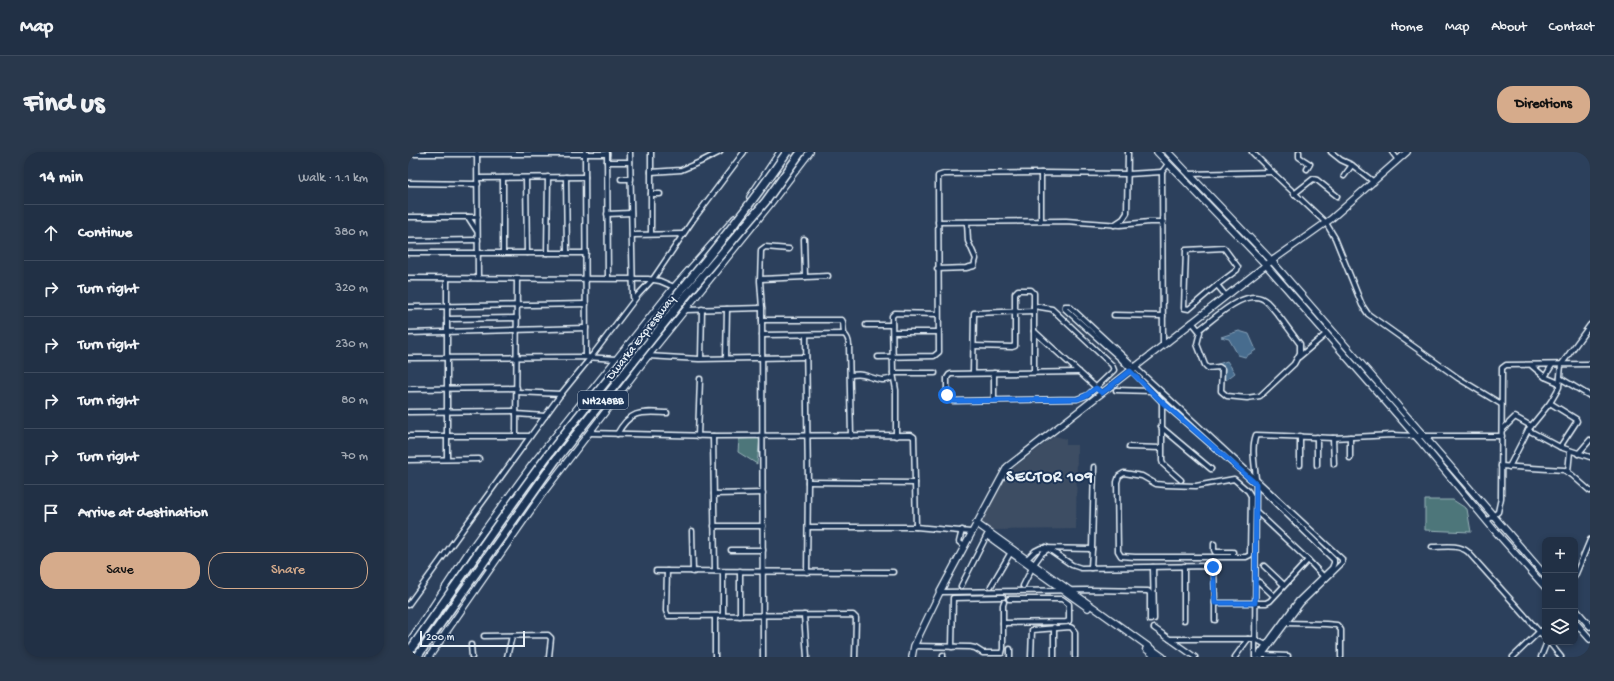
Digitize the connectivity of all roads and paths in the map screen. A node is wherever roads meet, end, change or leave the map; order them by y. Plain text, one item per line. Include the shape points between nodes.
1 (630, 152) edge
2 (651, 152) edge
3 (720, 152) edge
4 (744, 152) edge
5 (780, 152) edge
6 (787, 152) edge
7 (1128, 152) edge
8 (1157, 152) edge
9 (1168, 152) edge
10 (1252, 152) edge
11 (1299, 152) edge
12 (1331, 152) edge
13 (1392, 152) edge
14 (1407, 152) edge
15 (477, 153) edge
16 (585, 153) edge
17 (606, 153) edge
18 (805, 153) edge
19 (408, 154) edge
20 (1398, 160) junction
21 (607, 162) junction
22 (630, 162) junction
23 (1168, 164) junction
24 (1352, 165) junction
25 (1307, 169) dead end
26 (651, 172) junction
27 (1162, 172) junction
28 (1272, 172) junction
29 (1041, 173) junction
30 (1128, 174) junction
31 (1188, 174) junction
32 (1344, 176) dead end
33 (548, 177) junction
34 (566, 177) junction
35 (585, 177) junction
36 (478, 178) junction
37 (503, 178) junction
38 (526, 178) junction
39 (621, 179) dead end
40 (631, 179) junction
41 (1374, 182) junction
42 (408, 183) edge
43 (478, 184) junction
44 (651, 194) junction
45 (660, 194) dead end
46 (1294, 194) junction
47 (1338, 196) dead end
48 (631, 213) junction
49 (607, 214) junction
50 (408, 217) edge
51 (468, 217) junction
52 (478, 217) junction
53 (1041, 221) junction
54 (938, 222) junction
55 (966, 222) junction
56 (1162, 222) junction
57 (1326, 222) junction
58 (1114, 225) junction
59 (478, 231) junction
60 (651, 234) junction
61 (683, 234) junction
62 (632, 235) junction
63 (804, 239) dead end
64 (408, 240) edge
65 (478, 240) junction
66 (789, 249) dead end
67 (408, 253) edge
68 (478, 253) junction
69 (503, 253) junction
70 (527, 253) junction
71 (547, 253) junction
72 (567, 253) junction
73 (586, 253) junction
74 (1272, 261) junction
75 (1266, 265) junction
76 (937, 269) junction
77 (828, 276) dead end
78 (805, 277) junction
79 (408, 278) edge
80 (447, 278) junction
81 (478, 278) junction
82 (517, 278) junction
83 (586, 278) junction
84 (608, 278) junction
85 (632, 278) junction
86 (652, 279) junction
87 (761, 279) junction
88 (1217, 285) junction
89 (674, 287) junction
90 (1226, 296) junction
91 (633, 297) dead end
92 (586, 304) junction
93 (517, 306) junction
94 (1034, 306) junction
95 (408, 307) edge
96 (447, 307) junction
97 (762, 308) junction
98 (702, 309) junction
99 (727, 309) junction
100 (685, 310) junction
101 (1034, 311) junction
102 (1015, 312) junction
103 (938, 314) junction
104 (1114, 316) dead end
105 (1163, 316) junction
106 (517, 318) junction
107 (447, 319) junction
108 (762, 320) junction
109 (1192, 322) junction
110 (866, 325) dead end
111 (892, 325) junction
112 (1590, 325) edge
113 (586, 328) junction
114 (517, 330) junction
115 (1200, 330) junction
116 (1034, 331) junction
117 (447, 332) junction
118 (893, 332) junction
119 (938, 332) junction
120 (408, 333) edge
121 (844, 334) junction
122 (1326, 334) junction
123 (762, 335) junction
124 (806, 335) junction
125 (1163, 344) junction
126 (974, 346) junction
127 (648, 356) junction
128 (586, 357) junction
129 (592, 357) junction
130 (806, 357) junction
131 (878, 357) dead end
132 (893, 357) junction
133 (408, 358) edge
134 (447, 358) junction
135 (517, 358) junction
136 (702, 358) junction
137 (726, 358) junction
138 (762, 358) junction
139 (1298, 358) junction
140 (616, 359) junction
141 (1561, 364) junction
142 (1590, 364) edge
143 (1552, 365) junction
144 (1532, 366) junction
145 (1136, 367) junction
146 (1130, 371) junction
147 (1034, 372) junction
148 (1079, 372) junction
149 (935, 373) dead end
150 (973, 373) junction
151 (994, 373) junction
152 (850, 375) junction
153 (893, 375) junction
154 (1545, 377) junction
155 (700, 379) dead end
156 (1560, 381) junction
157 (447, 388) junction
158 (1096, 388) junction
159 (408, 389) edge
160 (517, 390) junction
161 (1116, 390) dead end
162 (1152, 391) junction
163 (1102, 393) junction
164 (561, 394) junction
165 (1590, 396) edge
166 (994, 400) junction
167 (1162, 402) junction
168 (1550, 403) junction
169 (1501, 404) junction
170 (408, 412) edge
171 (447, 412) junction
172 (516, 413) junction
173 (667, 413) dead end
174 (545, 416) junction
175 (1531, 426) junction
176 (1161, 427) junction
177 (1502, 430) junction
178 (1528, 430) junction
179 (589, 433) junction
180 (618, 434) junction
181 (447, 435) junction
182 (516, 435) junction
183 (762, 435) junction
184 (408, 436) edge
185 (530, 436) junction
186 (698, 436) junction
187 (713, 436) junction
188 (807, 436) junction
189 (851, 436) junction
190 (896, 436) junction
191 (1300, 436) junction
192 (1416, 436) junction
193 (1425, 436) junction
194 (1502, 436) junction
195 (1317, 437) junction
196 (1350, 437) junction
197 (1333, 438) junction
198 (1590, 440) edge
199 (1129, 447) dead end
200 (1560, 447) junction
201 (1161, 448) junction
202 (1570, 451) junction
203 (1578, 454) junction
204 (1590, 457) edge
205 (1350, 458) dead end
206 (447, 459) junction
207 (479, 459) dead end
208 (408, 460) edge
209 (1334, 464) dead end
210 (1300, 465) dead end
211 (1317, 465) dead end
212 (1502, 466) junction
213 (1094, 467) dead end
214 (1509, 467) junction
215 (1211, 469) dead end
216 (1243, 471) junction
217 (1568, 472) junction
218 (1248, 475) junction
219 (1234, 479) junction
220 (1181, 480) dead end
221 (808, 482) junction
222 (1256, 482) junction
223 (914, 483) junction
224 (1240, 484) junction
225 (1590, 491) edge
226 (763, 493) junction
227 (714, 494) junction
228 (1258, 513) dead end
229 (1494, 517) junction
230 (1487, 522) junction
231 (714, 526) junction
232 (763, 526) junction
233 (808, 527) junction
234 (916, 527) junction
235 (974, 527) junction
236 (962, 530) junction
237 (692, 531) dead end
238 (987, 535) junction
239 (1590, 540) edge
240 (1214, 544) dead end
241 (964, 546) junction
242 (1432, 547) dead end
243 (1047, 548) junction
244 (1092, 549) junction
245 (470, 550) junction
246 (731, 550) dead end
247 (763, 550) junction
248 (1010, 552) junction
249 (1233, 556) junction
250 (1027, 559) junction
251 (1308, 560) junction
252 (1033, 566) junction
253 (1184, 566) junction
254 (1264, 566) dead end
255 (1153, 567) junction
256 (490, 568) junction
257 (1092, 568) junction
258 (656, 571) dead end
259 (667, 571) junction
260 (740, 571) junction
261 (693, 572) junction
262 (715, 572) junction
263 (723, 572) junction
264 (763, 572) junction
265 (807, 572) junction
266 (893, 572) dead end
267 (1543, 573) edge
268 (1576, 573) edge
269 (1323, 576) junction
270 (1259, 582) dead end
271 (1284, 585) junction
272 (1542, 585) edge
273 (961, 586) dead end
274 (991, 586) dead end
275 (1023, 586) dead end
276 (940, 592) junction
277 (1068, 593) junction
278 (1274, 596) junction
279 (1004, 599) junction
280 (1062, 599) junction
281 (1068, 602) junction
282 (1215, 603) junction
283 (1255, 603) junction
284 (408, 605) edge
285 (1578, 612) edge
286 (804, 615) junction
287 (715, 616) junction
288 (723, 616) junction
289 (740, 616) junction
290 (763, 616) junction
291 (1184, 620) dead end
292 (1215, 620) dead end
293 (1003, 623) junction
294 (1287, 623) junction
295 (1578, 625) edge
296 (1590, 626) edge
297 (1054, 627) junction
298 (1154, 628) dead end
299 (1542, 630) edge
300 (1539, 632) junction
301 (1542, 635) edge
302 (484, 636) dead end
303 (512, 636) junction
304 (1170, 639) junction
305 (1248, 639) junction
306 (1255, 639) junction
307 (1590, 639) edge
308 (408, 644) edge
309 (471, 645) dead end
310 (1266, 645) junction
311 (1547, 645) edge
312 (1551, 645) edge
313 (914, 646) junction
314 (952, 647) junction
315 (1010, 648) dead end
316 (408, 653) edge
317 (1155, 656) edge
318 (1262, 656) edge
319 (1288, 656) dead end
320 (417, 657) edge
321 (429, 657) edge
322 (472, 657) edge
323 (507, 657) edge
324 (549, 657) edge
325 (714, 657) edge
326 (762, 657) edge
327 (807, 657) edge
328 (855, 657) edge
329 (912, 657) edge
330 (1010, 657) edge
331 (1031, 657) edge
332 (1054, 657) edge
333 (1075, 657) edge
334 (1147, 657) edge
335 (1163, 657) edge
336 (1195, 657) edge
337 (1235, 657) edge
338 (1256, 657) edge
339 (1341, 657) edge
340 (1513, 657) edge
341 (1541, 657) edge
342 (1561, 657) edge

1 - 22 street
2 - 26 street
3 - 26 street via 681,170
4 - 61 street
5 - 89 street via 735,218
6 - 316 highway, Dwarka Expressway / NH248BB, bridge via 716,247 548,455
7 - 30 street
8 - 23 street
9 - 31 street
10 - 28 street
11 - 25 street via 1299,157 1310,164
12 - 24 street
13 - 20 street
14 - 20 street
15 - 16 street
15 - 19 street
15 - 36 street
16 - 17 street
16 - 35 street
17 - 21 street
18 - 100 street via 768,207
18 - 320 highway, Dwarka Expressway / NH248BB, bridge via 684,298 555,461
20 - 41 street
21 - 22 street
21 - 49 street
22 - 40 street
23 - 27 street
23 - 75 street
24 - 32 street
24 - 41 street
26 - 44 street
27 - 30 street
27 - 56 street
28 - 31 street
28 - 46 street
29 - 30 street
29 - 53 street
29 - 54 street via 940,174 937,178
30 - 58 street via 1127,213 1123,220
31 - 74 street
33 - 34 street
33 - 38 street
33 - 71 street
34 - 35 street
34 - 72 street
35 - 73 street
36 - 37 street
36 - 43 street
37 - 38 street
37 - 69 street
38 - 70 street
39 - 40 street
40 - 48 street
41 - 57 street
42 - 43 street
43 - 52 street
44 - 45 street
44 - 60 street
46 - 47 street via 1313,179
46 - 57 street
48 - 49 street
48 - 62 street
49 - 84 street
50 - 51 street
51 - 52 street
51 - 59 street
52 - 59 street
53 - 55 street
53 - 58 street
54 - 55 street
54 - 76 street
55 - 76 street via 968,241 976,259 974,266
56 - 58 street
56 - 105 street
57 - 74 street
57 - 169 street via 1368,314 1458,378
59 - 65 street
60 - 61 street
60 - 62 street
61 - 86 street
62 - 85 street
63 - 78 street
64 - 65 street
65 - 68 street
66 - 87 street via 762,248
67 - 68 street
68 - 69 street
68 - 81 street
69 - 70 street
70 - 71 street
71 - 72 street
72 - 73 street
73 - 83 street
74 - 75 street
74 - 193 street
75 - 90 street
75 - 122 street
76 - 103 street
77 - 78 street
78 - 87 street
79 - 80 street
80 - 81 street
80 - 96 street
81 - 82 street
82 - 83 street
82 - 93 street
83 - 84 street
83 - 92 street
84 - 85 street
85 - 86 street
85 - 91 street
86 - 89 street
86 - 129 street
87 - 97 street
88 - 88 street via 1189,309 1184,308 1186,250 1227,250 1237,264 1237,270
88 - 90 street
89 - 140 street
90 - 109 street
92 - 93 street
92 - 113 street
93 - 96 street
93 - 106 street
94 - 101 street
94 - 102 street via 1033,291 1018,290 1015,293
94 - 158 street via 1052,309 1112,365 1114,370
95 - 96 street
96 - 107 street
97 - 99 street
97 - 108 street
98 - 99 street
98 - 100 street
98 - 136 street
99 - 137 street
100 - 127 street
101 - 102 street
101 - 116 street
102 - 126 street via 974,313
102 - 126 street via 1015,346
103 - 111 street via 895,313 892,316
103 - 119 street
104 - 105 street
105 - 125 street
106 - 107 street
106 - 114 street
107 - 117 street
108 - 121 street via 842,320
108 - 123 street
109 - 115 street
109 - 125 street
110 - 111 street
111 - 118 street
112 - 141 street
113 - 114 street
113 - 128 street
114 - 117 street
114 - 135 street
115 - 139 street via 1240,300 1259,298 1267,302 1300,344
115 - 139 street via 1197,344 1205,365 1208,368 1222,369 1221,390 1227,396 1260,396
116 - 147 street
116 - 148 street
117 - 120 street
117 - 134 street
118 - 119 street
118 - 132 street
119 - 132 street via 937,354 934,356
121 - 124 street
121 - 152 street via 849,340
122 - 139 street
122 - 192 street
123 - 124 street
123 - 138 street
124 - 130 street
125 - 145 street
126 - 150 street
127 - 136 street
127 - 179 street
128 - 129 street
128 - 135 street
129 - 140 street
129 - 164 street
130 - 138 street
130 - 188 street
131 - 132 street
132 - 153 street
133 - 134 street
134 - 135 street
134 - 157 street
135 - 160 street
136 - 137 street
137 - 138 street
138 - 183 street
140 - 245 street via 531,466
141 - 142 street
141 - 143 street
141 - 156 street
143 - 144 street
143 - 154 street
144 - 154 street
144 - 169 street via 1506,365 1502,368
145 - 146 street
145 - 146 street via 1069,306 1065,306 1065,309 1121,359
145 - 216 street
146 - 162 street
146 - 163 street
147 - 148 street
147 - 151 street
148 - 158 street
149 - 153 street
150 - 151 street
150 - 166 street via 949,375 947,398 953,401
151 - 166 street
152 - 153 street via 862,374 883,380
152 - 189 street
153 - 190 street via 896,390
154 - 156 street
155 - 186 street
156 - 165 street
156 - 168 street
157 - 159 street
157 - 160 street
157 - 171 street
158 - 163 street
158 - 166 street via 1078,399
160 - 164 street
160 - 172 street
161 - 162 street
162 - 167 street
163 - 235 street via 1007,467
164 - 174 street
167 - 176 street
167 - 216 street
168 - 175 street
168 - 200 street via 1577,421
169 - 177 street
170 - 171 street
171 - 172 street
171 - 181 street
172 - 174 street
172 - 182 street
173 - 180 street via 638,413 631,416
174 - 185 street
175 - 177 street via 1515,417
175 - 178 street
176 - 201 street
176 - 215 street
177 - 194 street
178 - 200 street
178 - 214 street
179 - 180 street
179 - 256 street
180 - 186 street
181 - 182 street
181 - 184 street
181 - 206 street
182 - 185 street
183 - 187 street
183 - 188 street
183 - 226 street
185 - 284 street
186 - 187 street
187 - 227 street
188 - 189 street
188 - 221 street
189 - 190 street
190 - 223 street via 911,435 916,439
191 - 195 street
191 - 210 street
191 - 222 street via 1256,435
192 - 193 street
192 - 196 street
192 - 230 street
193 - 194 street
193 - 229 street
194 - 212 street
195 - 197 street
195 - 211 street
196 - 197 street
196 - 205 street
197 - 209 street
198 - 203 street
199 - 201 street
200 - 202 street
201 - 220 street via 1163,464
202 - 203 street
202 - 217 street
203 - 204 street
206 - 207 street
206 - 208 street
212 - 214 street
212 - 229 street via 1500,507
213 - 244 street
214 - 217 street via 1559,469
216 - 218 street
216 - 219 street
217 - 225 street
218 - 222 street
218 - 224 street
219 - 224 street
219 - 249 street via 1196,486 1161,485 1142,476 1124,473 1119,476 1118,482 1118,551 1121,556
221 - 223 street
221 - 233 street
222 - 269 street via 1334,560 1332,568
222 - 283 street
222 - 294 street via 1342,559 1342,564 1305,599
223 - 234 street
224 - 249 street via 1251,496 1251,552 1246,556
226 - 227 street
226 - 232 street
227 - 231 street
228 - 251 street
229 - 230 street
229 - 267 street
230 - 272 street
231 - 232 street
231 - 262 street
232 - 247 street
233 - 234 street
233 - 265 street
234 - 236 street
235 - 236 street
235 - 238 street
235 - 241 street
235 - 250 street
236 - 241 street via 959,542
237 - 261 street
238 - 248 street
238 - 273 street
239 - 268 street
240 - 249 street via 1215,552 1233,552
241 - 276 street
242 - 300 street via 1453,546 1465,549
243 - 244 street
243 - 250 street via 1035,551
243 - 252 street
243 - 257 street via 1072,565
244 - 257 street
245 - 256 street
245 - 308 street
246 - 247 street
247 - 264 street
248 - 252 street
248 - 274 street
250 - 252 street
251 - 269 street
251 - 271 street
252 - 275 street
252 - 277 street
253 - 255 street
253 - 282 street via 1213,567
253 - 291 street
254 - 271 street
255 - 257 street
255 - 277 street via 1152,619 1148,591
256 - 321 street
258 - 259 street
259 - 261 street
259 - 287 street via 668,616
260 - 263 street
260 - 264 street
260 - 289 street
261 - 262 street
262 - 263 street
263 - 288 street
264 - 265 street
264 - 290 street
265 - 266 street
269 - 310 street via 1298,601
270 - 278 street
271 - 278 street
276 - 277 street
276 - 313 street
277 - 280 street
277 - 281 street
277 - 317 street
277 - 335 street
278 - 283 street via 1266,603
279 - 280 street via 1007,596 1009,599
279 - 293 street
279 - 314 street via 953,598
280 - 281 street
281 - 293 street via 1068,622
282 - 283 street
282 - 292 street
283 - 306 street
285 - 296 street
286 - 290 street
286 - 327 street
286 - 328 street via 855,616
287 - 288 street
287 - 325 street
288 - 289 street
289 - 290 street
290 - 326 street
293 - 314 street via 1002,653 982,654 975,648
294 - 318 street
294 - 339 street via 1337,625 1341,630
295 - 307 street
297 - 331 street via 1032,630
297 - 332 street
297 - 333 street via 1074,629
298 - 304 street
299 - 300 street
300 - 301 street
300 - 340 street
302 - 303 street
303 - 323 street
303 - 324 street via 549,635
304 - 305 street
304 - 336 street
305 - 306 street
305 - 337 street
306 - 310 street
306 - 338 street
309 - 322 street
310 - 338 street
311 - 341 street
312 - 342 street
313 - 314 street
313 - 329 street
315 - 330 street
317 - 334 street
318 - 319 street

